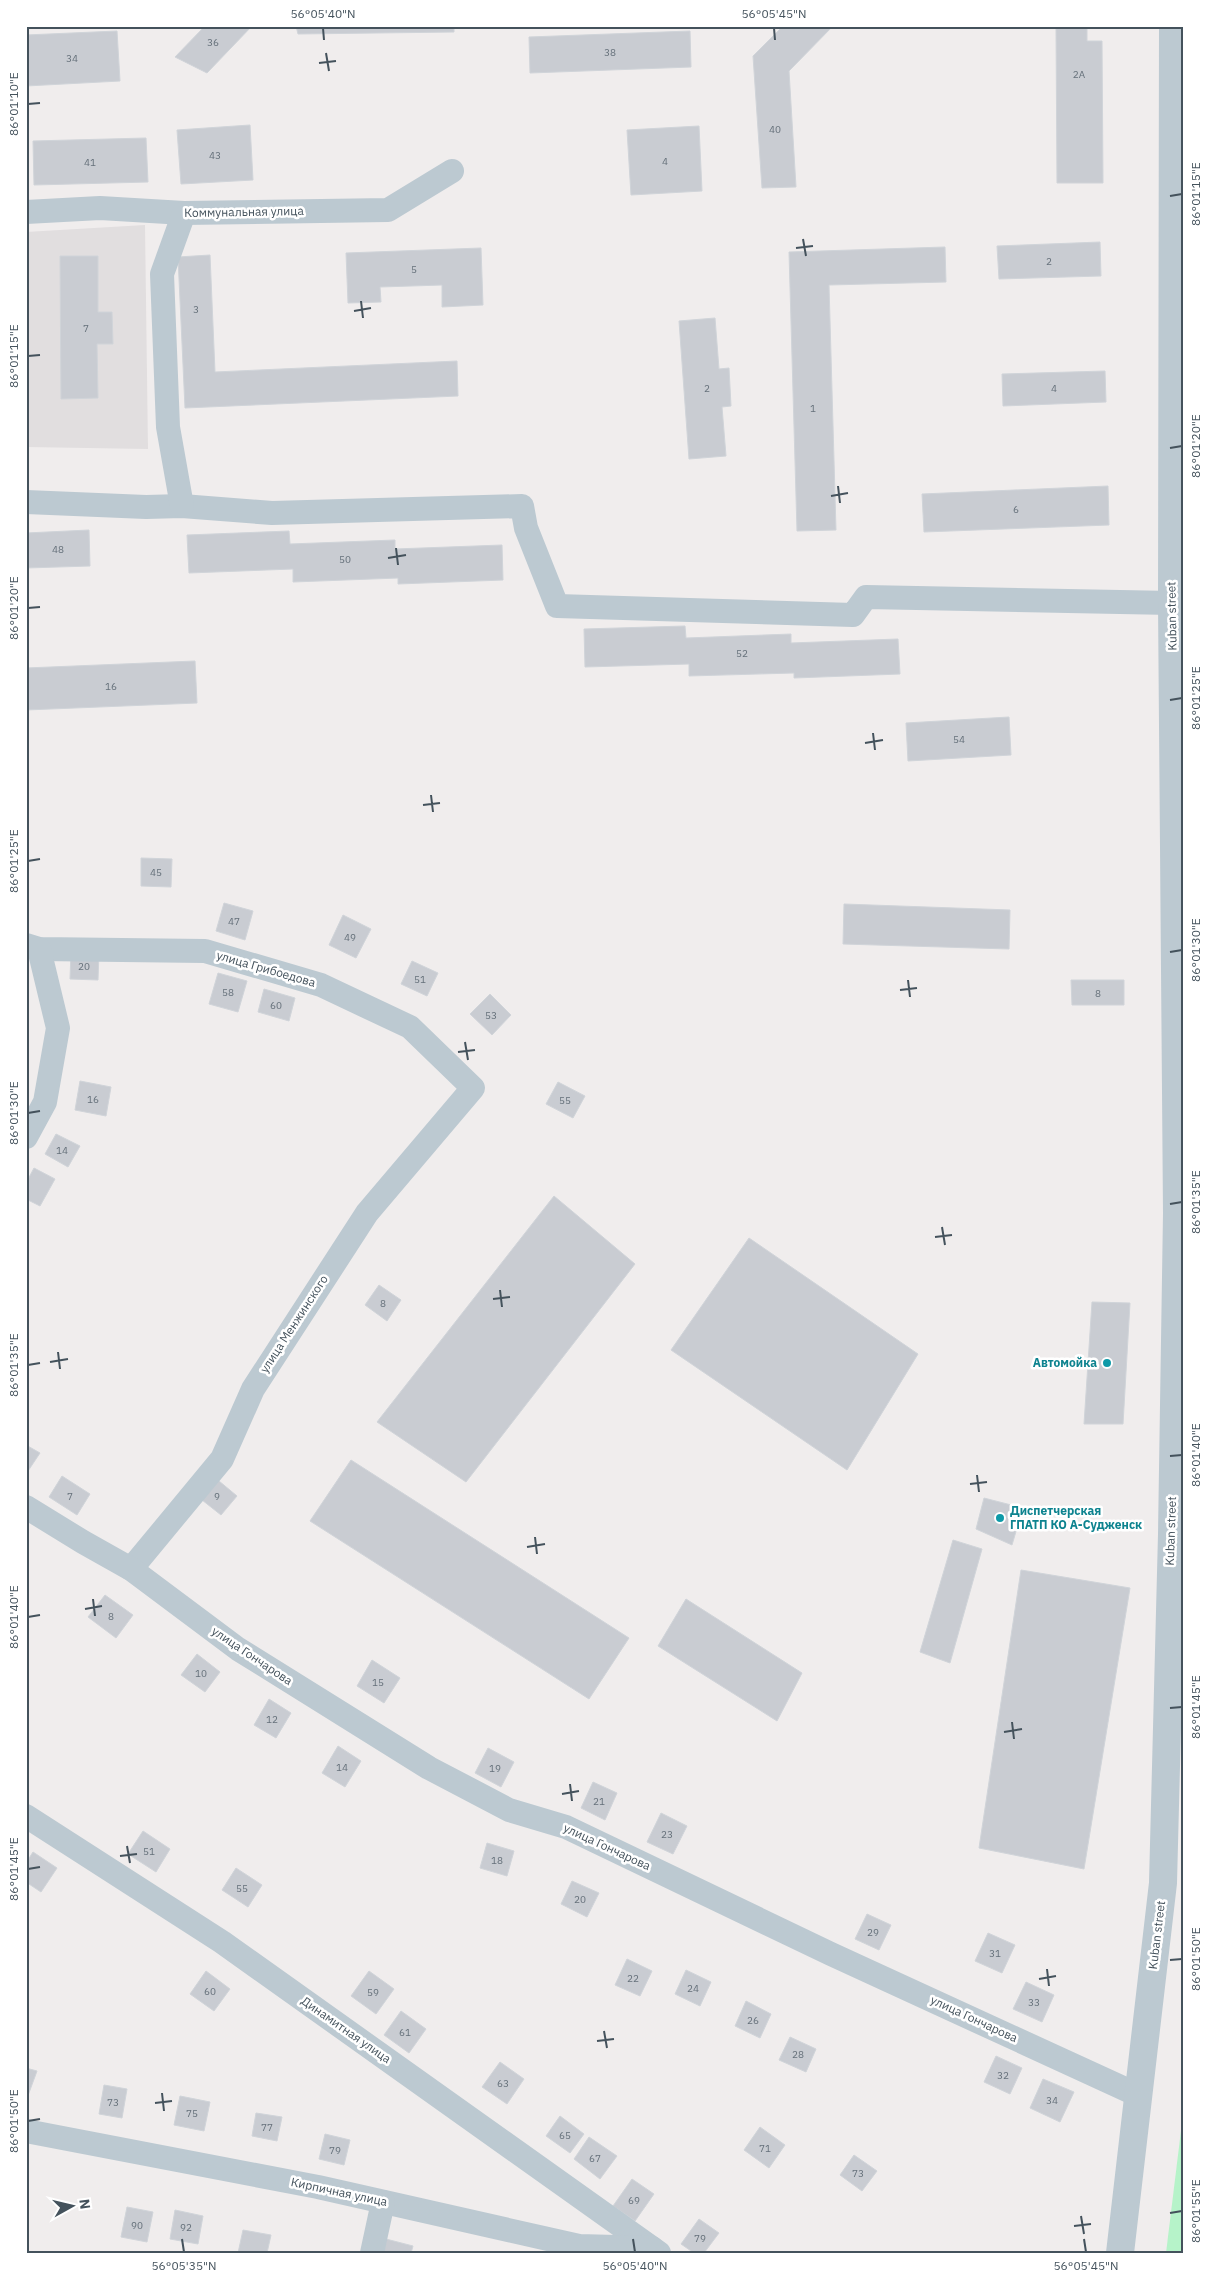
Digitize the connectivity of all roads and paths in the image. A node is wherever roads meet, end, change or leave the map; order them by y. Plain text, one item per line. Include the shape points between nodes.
1 (1173, 26) edge
2 (452, 171) dead end
3 (26, 212) edge
4 (184, 213) junction
5 (26, 502) edge
6 (182, 506) junction
7 (1172, 603) junction
8 (1180, 886) edge
9 (33, 947) edge
10 (473, 1088) joint
11 (26, 1137) edge
12 (1181, 1213) edge
13 (26, 1507) edge
14 (131, 1569) junction
15 (26, 1816) edge
16 (1138, 2095) junction
17 (26, 2131) edge
18 (383, 2202) junction
19 (655, 2250) edge
20 (372, 2253) edge
21 (1120, 2253) edge

1 - 7 street, Kuban street
2 - 4 street, Коммунальная улица via 388,210
3 - 4 street, Коммунальная улица via 100,208
4 - 6 street via 162,274 168,427
5 - 6 street via 146,508
6 - 7 street via 272,513 522,506 526,528 557,606 852,615 866,597
7 - 8 street, Kuban street
8 - 12 street, Kuban street
9 - 10 street, улица Грибоедова via 205,951 321,985 410,1027
9 - 11 street via 58,1028 45,1102
10 - 14 street, улица Менжинского via 367,1214 253,1389 222,1459
12 - 16 street, Kuban street via 1163,1883
13 - 14 street, улица Гончарова
14 - 16 street, улица Гончарова via 238,1649 430,1768 509,1810 566,1827 831,1954
15 - 19 street, Динамитная улица via 222,1942
16 - 21 street, Kuban street
17 - 18 street, Кирпичная улица
18 - 19 street, Кирпичная улица via 580,2246
18 - 20 street

